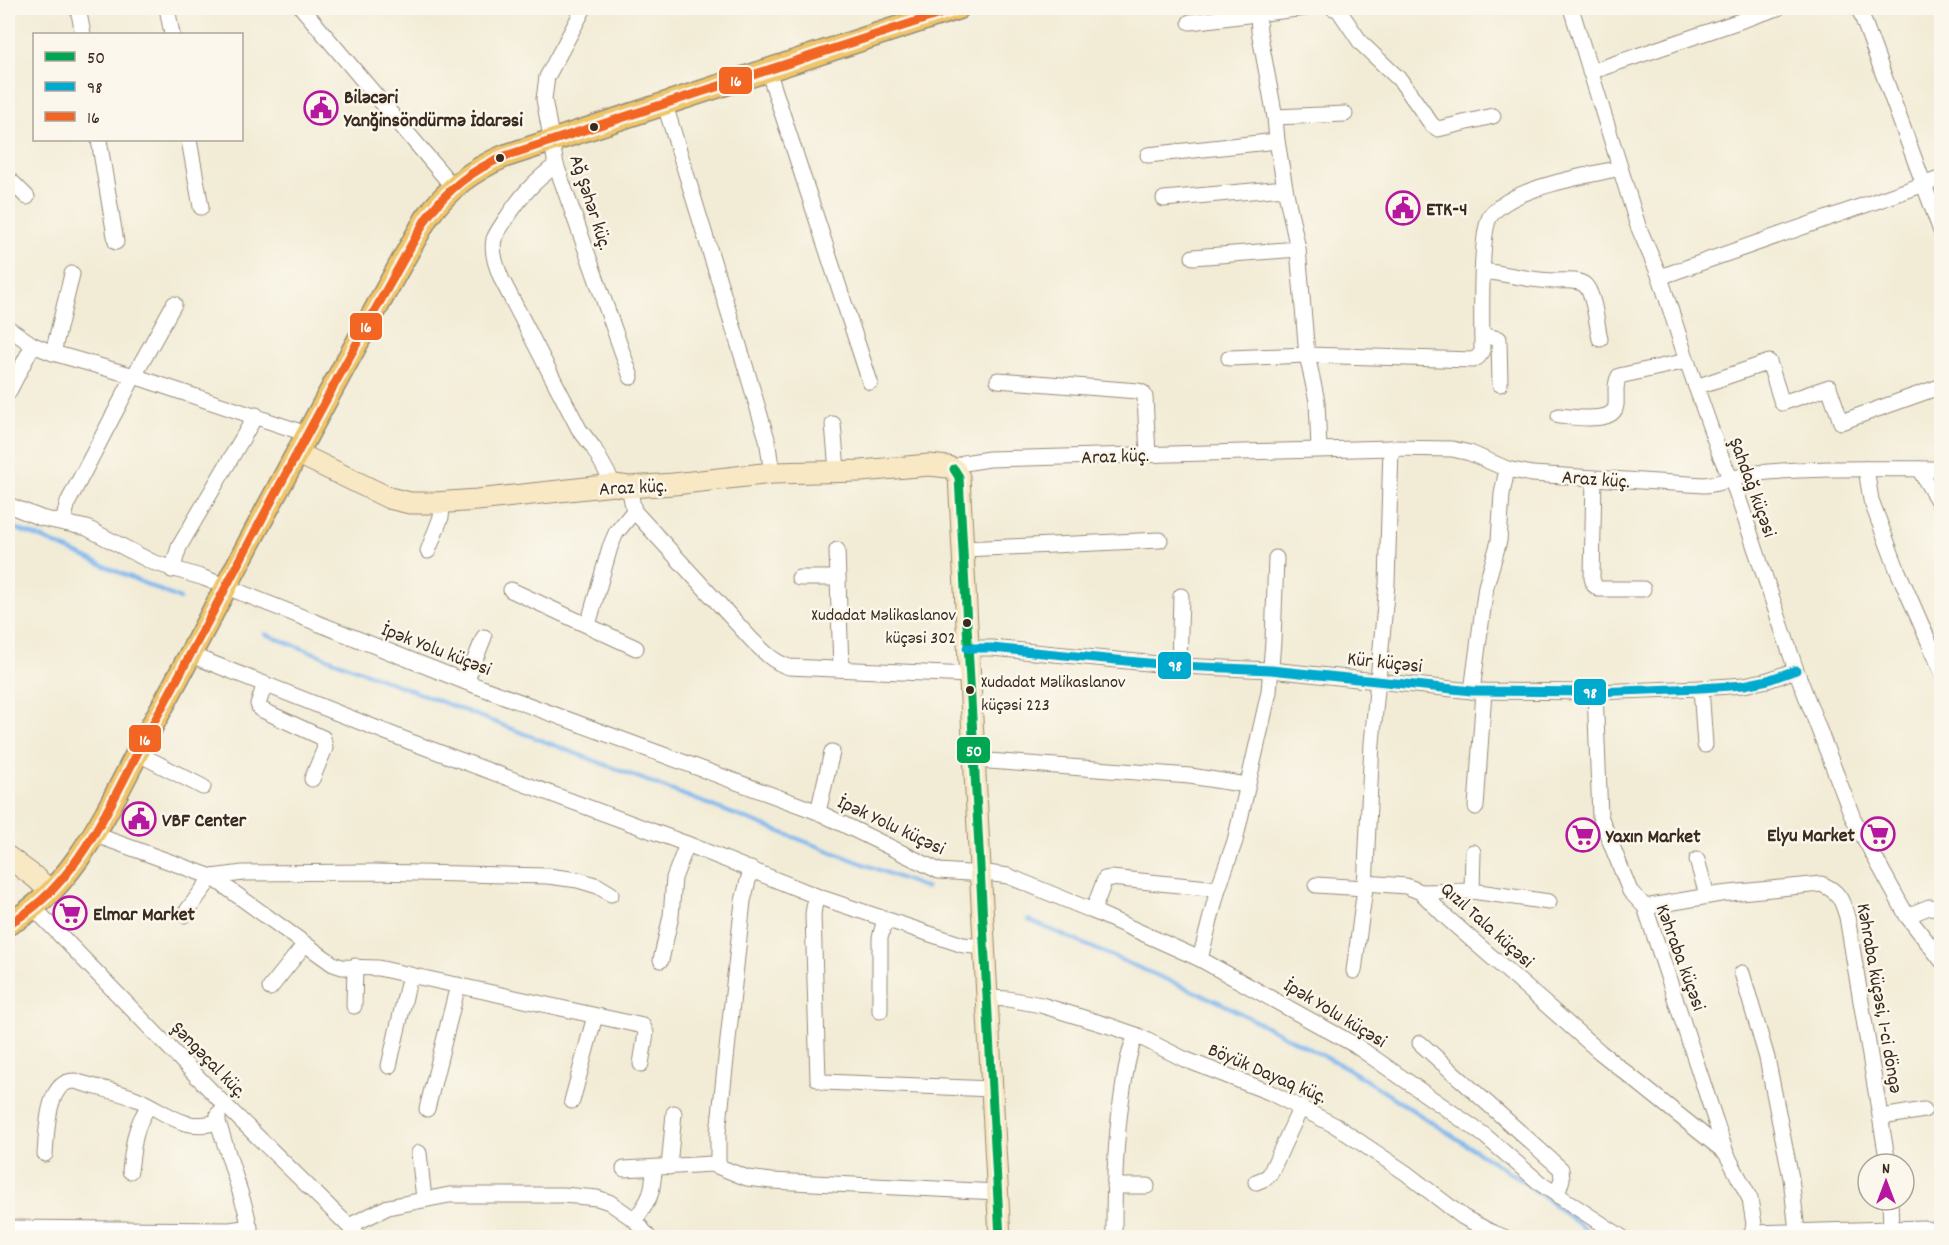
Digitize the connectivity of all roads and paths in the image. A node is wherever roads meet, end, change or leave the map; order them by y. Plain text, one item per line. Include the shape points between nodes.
1 (78, 8) edge
2 (167, 8) edge
3 (302, 8) edge
4 (584, 8) edge
5 (958, 8) edge
6 (1305, 8) edge
7 (1338, 8) edge
8 (1571, 8) edge
9 (1778, 8) edge
10 (1859, 8) edge
11 (1259, 11) edge
12 (1190, 22) dead end
13 (83, 33) edge
14 (172, 33) edge
15 (768, 70) junction
16 (1590, 72) junction
17 (665, 105) junction
18 (1345, 114) dead end
19 (1493, 116) dead end
20 (1275, 117) junction
21 (99, 141) edge
22 (189, 141) edge
23 (553, 141) junction
24 (1277, 141) junction
25 (1148, 155) dead end
26 (556, 165) junction
27 (1620, 168) junction
28 (8, 178) edge
29 (1941, 178) edge
30 (1924, 184) junction
31 (453, 187) junction
32 (1285, 188) junction
33 (27, 197) dead end
34 (1164, 199) dead end
35 (201, 207) dead end
36 (1941, 234) edge
37 (116, 242) dead end
38 (1298, 249) junction
39 (1193, 257) dead end
40 (1483, 271) junction
41 (72, 274) dead end
42 (1660, 277) junction
43 (174, 304) dead end
44 (8, 328) edge
45 (1482, 335) junction
46 (1600, 339) dead end
47 (33, 345) junction
48 (52, 353) junction
49 (1307, 355) junction
50 (1229, 358) dead end
51 (1687, 361) junction
52 (134, 376) junction
53 (631, 377) dead end
54 (998, 380) dead end
55 (870, 382) dead end
56 (1500, 384) dead end
57 (1941, 386) edge
58 (1696, 387) junction
59 (8, 393) edge
60 (256, 415) junction
61 (1559, 416) dead end
62 (833, 424) dead end
63 (302, 443) junction
64 (1391, 448) junction
65 (1319, 449) junction
66 (1148, 454) junction
67 (1866, 468) junction
68 (954, 469) junction
69 (1507, 469) junction
70 (1919, 469) junction
71 (1941, 469) edge
72 (837, 470) junction
73 (772, 473) junction
74 (1594, 478) junction
75 (1730, 478) junction
76 (622, 486) junction
77 (443, 502) junction
78 (8, 505) edge
79 (1941, 508) edge
80 (634, 511) junction
81 (63, 522) junction
82 (1160, 540) dead end
83 (963, 549) junction
84 (837, 550) dead end
85 (428, 551) dead end
86 (1276, 558) dead end
87 (172, 570) junction
88 (799, 578) dead end
89 (838, 578) junction
90 (226, 587) junction
91 (1643, 589) dead end
92 (511, 590) dead end
93 (1181, 596) dead end
94 (588, 625) junction
95 (484, 637) dead end
96 (636, 648) dead end
97 (967, 648) junction
98 (191, 655) junction
99 (1179, 666) junction
100 (841, 668) junction
101 (1271, 670) junction
102 (1796, 670) junction
103 (1941, 672) edge
104 (969, 675) junction
105 (466, 682) junction
106 (1378, 682) junction
107 (265, 684) junction
108 (1701, 688) junction
109 (1478, 691) junction
110 (1595, 692) junction
111 (1704, 745) dead end
112 (832, 752) dead end
113 (137, 753) junction
114 (976, 760) junction
115 (312, 779) dead end
116 (1247, 785) junction
117 (203, 787) dead end
118 (1476, 807) dead end
119 (818, 812) junction
120 (93, 834) junction
121 (687, 844) junction
122 (1473, 852) dead end
123 (8, 856) edge
124 (1698, 860) dead end
125 (751, 869) junction
126 (980, 872) junction
127 (212, 877) junction
128 (1316, 885) dead end
129 (1365, 886) junction
130 (1218, 890) junction
131 (1472, 891) junction
132 (51, 892) junction
133 (1421, 892) junction
134 (611, 894) dead end
135 (816, 896) junction
136 (1707, 896) junction
137 (1549, 902) dead end
138 (33, 907) junction
139 (1645, 907) junction
140 (1941, 908) edge
141 (1094, 911) junction
142 (184, 915) dead end
143 (1907, 916) junction
144 (885, 919) junction
145 (8, 924) edge
146 (305, 944) junction
147 (985, 945) junction
148 (1200, 959) junction
149 (661, 960) dead end
150 (1941, 961) edge
151 (355, 966) junction
152 (1354, 971) dead end
153 (1742, 973) dead end
154 (410, 975) junction
155 (458, 985) junction
156 (270, 988) dead end
157 (989, 998) junction
158 (354, 1006) dead end
159 (880, 1011) dead end
160 (595, 1016) junction
161 (1136, 1035) junction
162 (1420, 1043) dead end
163 (641, 1064) dead end
164 (389, 1066) dead end
165 (992, 1089) junction
166 (219, 1099) junction
167 (572, 1101) dead end
168 (149, 1106) junction
169 (1301, 1107) junction
170 (427, 1109) dead end
171 (1924, 1110) dead end
172 (674, 1113) dead end
173 (1882, 1118) junction
174 (218, 1122) junction
175 (1886, 1152) edge
176 (419, 1153) dead end
177 (1726, 1153) junction
178 (45, 1154) dead end
179 (718, 1166) junction
180 (662, 1168) junction
181 (624, 1169) dead end
182 (130, 1172) dead end
183 (1256, 1182) dead end
184 (1114, 1186) junction
185 (1147, 1186) dead end
186 (998, 1192) junction
187 (1557, 1195) junction
188 (424, 1199) junction
189 (1890, 1212) edge
190 (635, 1220) junction
191 (349, 1226) junction
192 (8, 1228) edge
193 (1891, 1229) junction
194 (1797, 1231) junction
195 (250, 1232) edge
196 (53, 1233) edge
197 (1750, 1235) edge
198 (361, 1238) edge
199 (649, 1238) edge
200 (1000, 1238) edge
201 (1114, 1238) edge
202 (1506, 1238) edge
203 (1623, 1238) edge
204 (1937, 1238) edge

1 - 13 street
2 - 14 street
3 - 31 street
4 - 23 street, Ağ Şəhər küç. via 544,88
5 - 15 main road
6 - 11 street
7 - 19 street via 1361,43 1394,73 1432,125 1438,129
8 - 16 street, Şahdağ küçəsi
9 - 16 street
10 - 30 street
11 - 12 street
11 - 20 street
15 - 17 main road
15 - 55 street
16 - 27 street, Şahdağ küçəsi
17 - 23 main road
17 - 73 street via 751,386
18 - 20 street
20 - 24 street
21 - 37 street
22 - 35 street
23 - 26 street, Ağ Şəhər küç.
23 - 31 main road via 505,156
24 - 25 street
24 - 32 street
26 - 53 street, Ağ Şəhər küç.
26 - 76 street via 536,180 511,211 494,241 495,260 579,429
27 - 40 street via 1534,189 1499,208 1490,216
27 - 42 street, Şahdağ küçəsi
28 - 33 street
29 - 30 street
30 - 36 street
30 - 42 street
31 - 63 main road via 426,219
32 - 34 street
32 - 38 street
38 - 39 street
38 - 49 street
40 - 45 street
40 - 46 street via 1539,281 1577,281 1584,285 1590,291
41 - 48 street
42 - 51 street, Şahdağ küçəsi
43 - 52 street
44 - 47 street
45 - 49 street via 1482,352 1473,360
45 - 56 street via 1499,339
47 - 48 street
47 - 59 street
48 - 52 street
49 - 50 street
49 - 65 street via 1317,401
51 - 58 street, Şahdağ küçəsi
51 - 61 street via 1619,376 1612,414
52 - 60 street
52 - 81 street via 68,502
54 - 66 street via 1143,393
57 - 58 street via 1842,422 1829,387 1782,403 1769,362
58 - 75 street, Şahdağ küçəsi
60 - 63 street
60 - 87 street via 179,547
62 - 72 street
63 - 77 street, Araz küç. via 389,498 410,503
63 - 90 main road
64 - 65 street, Araz küç.
64 - 69 street, Araz küç. via 1452,449
64 - 106 street via 1387,584
65 - 66 street, Araz küç.
66 - 68 street, Araz küç. via 974,460
67 - 70 street, Araz küç.
67 - 75 street, Araz küç. via 1779,471
67 - 103 street via 1871,500
68 - 72 street, Araz küç. via 929,465
68 - 83 street via 959,477
69 - 74 street, Araz küç.
69 - 109 street via 1499,541 1486,586
70 - 71 street, Araz küç.
70 - 79 street
72 - 73 street, Araz küç.
73 - 76 street, Araz küç.
74 - 75 street, Araz küç. via 1704,485
74 - 91 street via 1594,585 1599,589
75 - 102 street, Şahdağ küçəsi
76 - 77 street, Araz küç.
76 - 80 street
77 - 85 street
78 - 81 street, İpək Yolu küçəsi
80 - 94 street via 610,547
80 - 100 street via 770,658 789,667
81 - 87 street, İpək Yolu küçəsi via 87,528
82 - 83 street
83 - 97 street
84 - 89 street
86 - 101 street
87 - 90 street, İpək Yolu küçəsi
88 - 89 street
89 - 100 street
90 - 98 main road
90 - 105 street, İpək Yolu küçəsi
92 - 94 street
93 - 99 street
94 - 96 street
95 - 105 street
97 - 99 street, Kür küçəsi
97 - 104 street
98 - 107 street
98 - 113 main road
99 - 101 street, Kür küçəsi
100 - 104 street
101 - 106 street, Kür küçəsi
101 - 116 street
102 - 108 street, Kür küçəsi via 1744,685
102 - 143 street, Şahdağ küçəsi via 1853,818
104 - 114 street
105 - 119 street, İpək Yolu küçəsi
106 - 109 street, Kür küçəsi
106 - 129 street
107 - 115 street via 260,709 323,738 325,748
107 - 121 street
108 - 110 street, Kür küçəsi
108 - 111 street
109 - 110 street, Kür küçəsi
109 - 118 street
110 - 139 street, Kəhraba küçəsi via 1600,816 1630,891
112 - 119 street
113 - 117 street
113 - 120 main road
114 - 116 street via 1190,776
114 - 126 street
116 - 130 street via 1235,841
119 - 126 street, İpək Yolu küçəsi via 939,871
120 - 127 street
120 - 132 main road
121 - 125 street
121 - 149 street via 674,878
122 - 131 street
123 - 132 street
124 - 136 street
125 - 135 street
125 - 179 street via 743,901 718,1133
126 - 141 street, İpək Yolu küçəsi via 1019,880
126 - 147 street
127 - 134 street via 243,873 374,872 537,876 578,880
127 - 142 street
127 - 146 street
128 - 129 street, Qızıl Tala küçəsi
129 - 133 street, Qızıl Tala küçəsi via 1406,886
129 - 152 street
130 - 141 street via 1105,879
130 - 148 street
131 - 133 street
131 - 137 street
132 - 138 main road
133 - 177 street, Qızıl Tala küçəsi via 1600,1052
135 - 144 street
135 - 165 street via 813,914 818,1079
136 - 139 street, Kəhraba küçəsi, 1-ci döngə
136 - 173 street, Kəhraba küçəsi, 1-ci döngə via 1821,884 1841,897
138 - 145 main road
138 - 166 street, Şəngəçal küç.
139 - 177 street, Kəhraba küçəsi
140 - 143 street via 1929,907
141 - 148 street, İpək Yolu küçəsi
143 - 150 street, Şahdağ küçəsi
144 - 147 street via 963,945
144 - 159 street via 879,938
146 - 151 street via 333,964
146 - 156 street
147 - 157 street
148 - 187 street, İpək Yolu küçəsi via 1355,1045 1484,1135
151 - 154 street
151 - 158 street
153 - 194 street via 1767,1058 1791,1178
154 - 155 street
154 - 164 street
155 - 160 street
155 - 170 street
157 - 161 street, Böyük Dayaq küç. via 1041,1005
157 - 165 street
160 - 163 street via 643,1026 646,1033
160 - 167 street
161 - 169 street, Böyük Dayaq küç.
161 - 184 street via 1128,1058 1117,1126
162 - 187 street via 1561,1169
165 - 186 street
166 - 174 street
166 - 191 street, Şəngəçal küç.
168 - 174 street via 193,1126
168 - 178 street via 66,1081 52,1101
168 - 182 street via 135,1132
169 - 183 street via 1270,1174
169 - 202 street, Böyük Dayaq küç. via 1406,1173 1463,1217
171 - 173 street
172 - 180 street
173 - 175 street, Kəhraba küçəsi, 1-ci döngə
174 - 195 street
176 - 188 street
177 - 197 street, Kəhraba küçəsi via 1750,1199 1754,1215
179 - 180 street
179 - 186 street via 747,1178 772,1181
180 - 181 street
180 - 190 street via 649,1200
184 - 185 street
184 - 201 street
186 - 200 street
187 - 203 street, İpək Yolu küçəsi
188 - 190 street via 480,1194 597,1198
188 - 191 street via 387,1207
189 - 193 street
190 - 199 street
191 - 198 street, Şəngəçal küç.
192 - 196 street
193 - 194 street
193 - 204 street via 1930,1230
194 - 197 street
195 - 196 street

